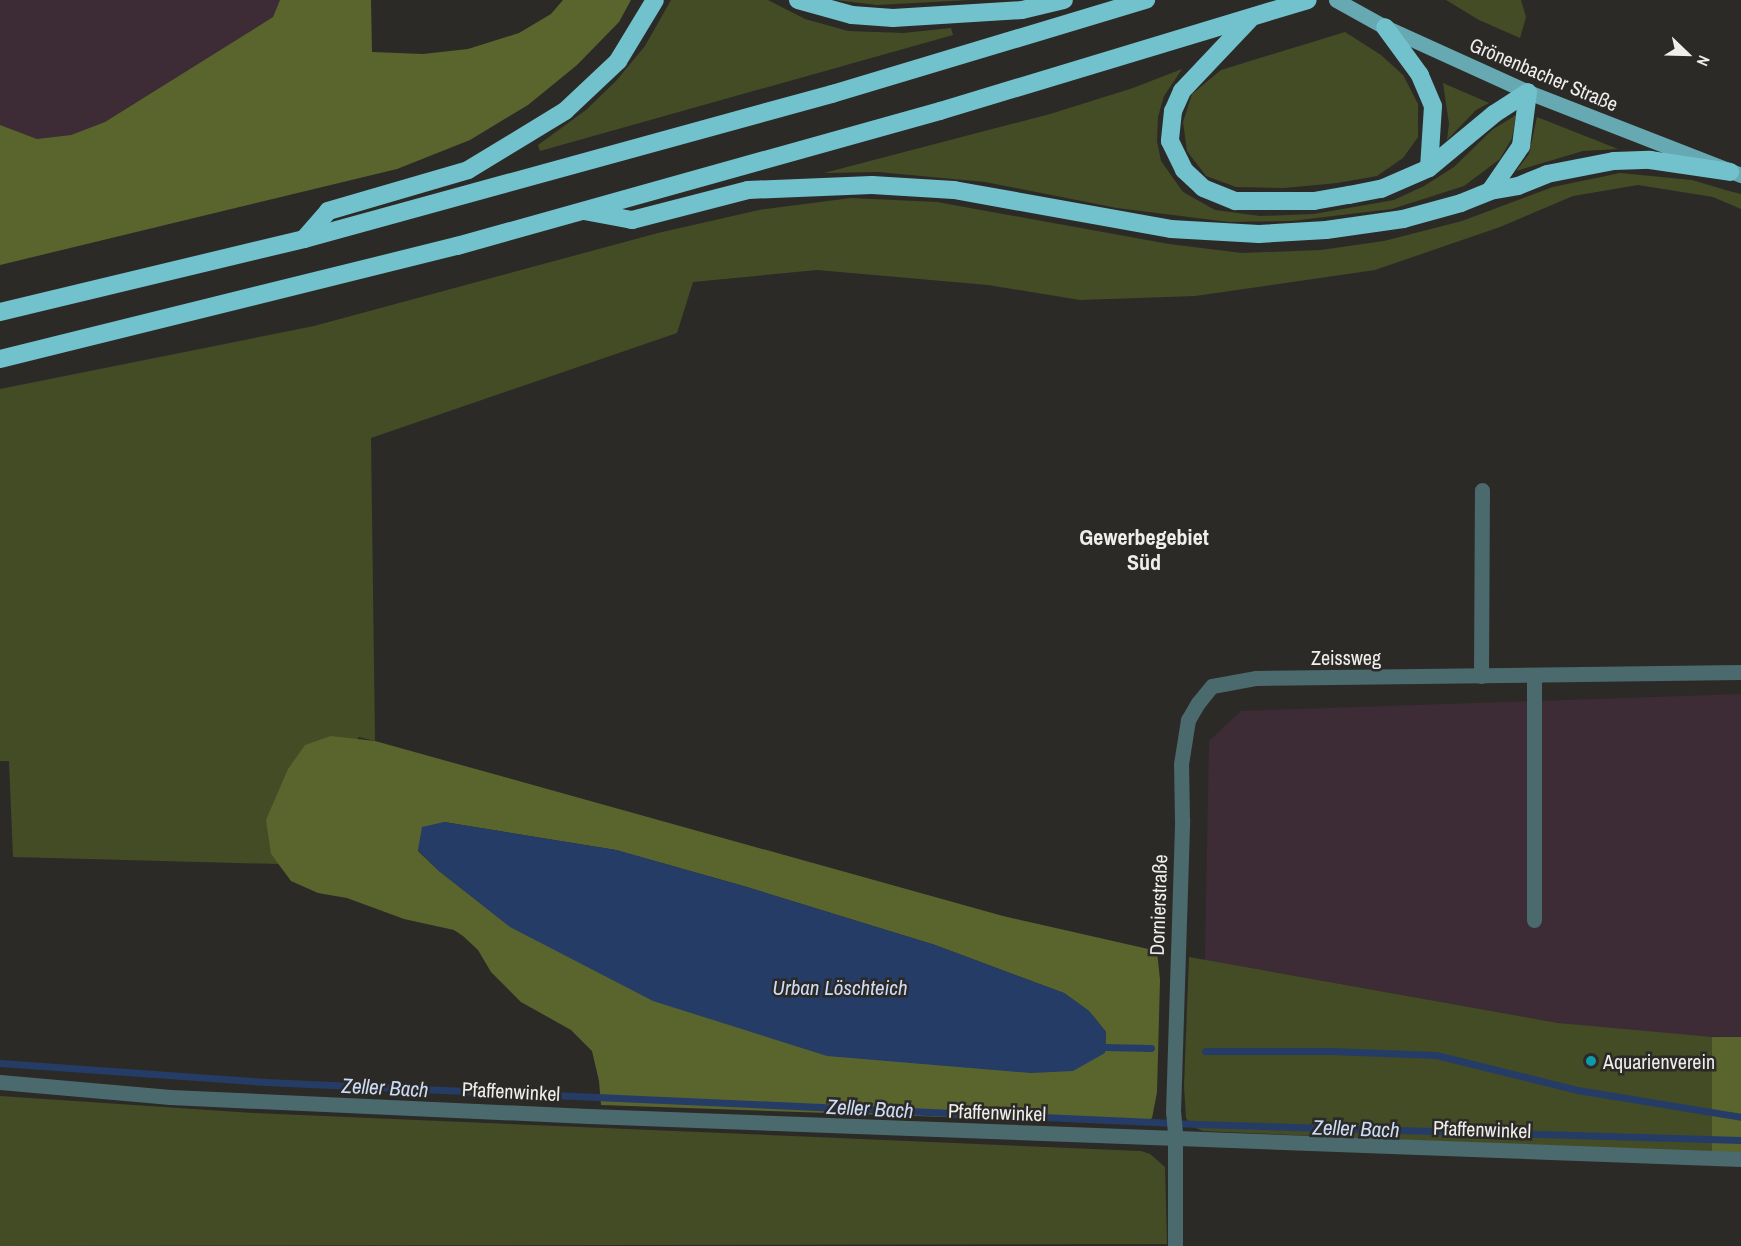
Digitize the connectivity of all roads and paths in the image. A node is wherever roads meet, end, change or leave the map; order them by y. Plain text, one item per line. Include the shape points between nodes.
1 (655, 0) edge
2 (798, 0) edge
3 (1064, 0) edge
4 (1146, 0) edge
5 (1308, 0) edge
6 (1336, 0) edge
7 (1252, 17) junction
8 (1385, 27) junction
9 (1528, 92) junction
10 (1429, 168) junction
11 (1735, 174) edge
12 (1490, 191) junction
13 (579, 210) junction
14 (304, 239) junction
15 (0, 312) edge
16 (0, 359) edge
17 (1482, 490) dead end
18 (1741, 672) edge
19 (1534, 675) junction
20 (1481, 676) junction
21 (1212, 686) joint
22 (1534, 920) dead end
23 (0, 1082) edge
24 (1175, 1136) junction
25 (1741, 1159) edge
26 (1174, 1246) edge

1 - 14 highway via 618,61 565,111 468,170 328,211
2 - 3 highway via 852,15 893,18 1022,10
4 - 14 highway via 832,94
5 - 7 highway
6 - 8 main road, Grönenbacher Straße
7 - 10 highway via 1182,91 1173,111 1170,141 1184,170 1203,188 1235,201 1314,201 1382,189
7 - 13 highway via 940,111
8 - 9 main road, Grönenbacher Straße
8 - 10 highway via 1420,75 1433,106
9 - 10 highway via 1494,114
9 - 11 main road, Grönenbacher Straße
9 - 12 highway via 1521,146
11 - 12 highway via 1650,160 1614,161 1570,168
12 - 13 highway via 1403,219 1259,234 1171,229 954,190 872,185 748,190 632,220
13 - 16 highway via 446,249
14 - 15 highway
17 - 20 street
18 - 19 street, Zeissweg
19 - 20 street, Zeissweg
19 - 22 street
20 - 21 street, Zeissweg via 1256,678
21 - 24 street, Dornierstraße via 1188,720 1181,764
23 - 24 street, Pfaffenwinkel via 171,1097
24 - 25 street, Pfaffenwinkel
24 - 26 street, Dornierstraße

